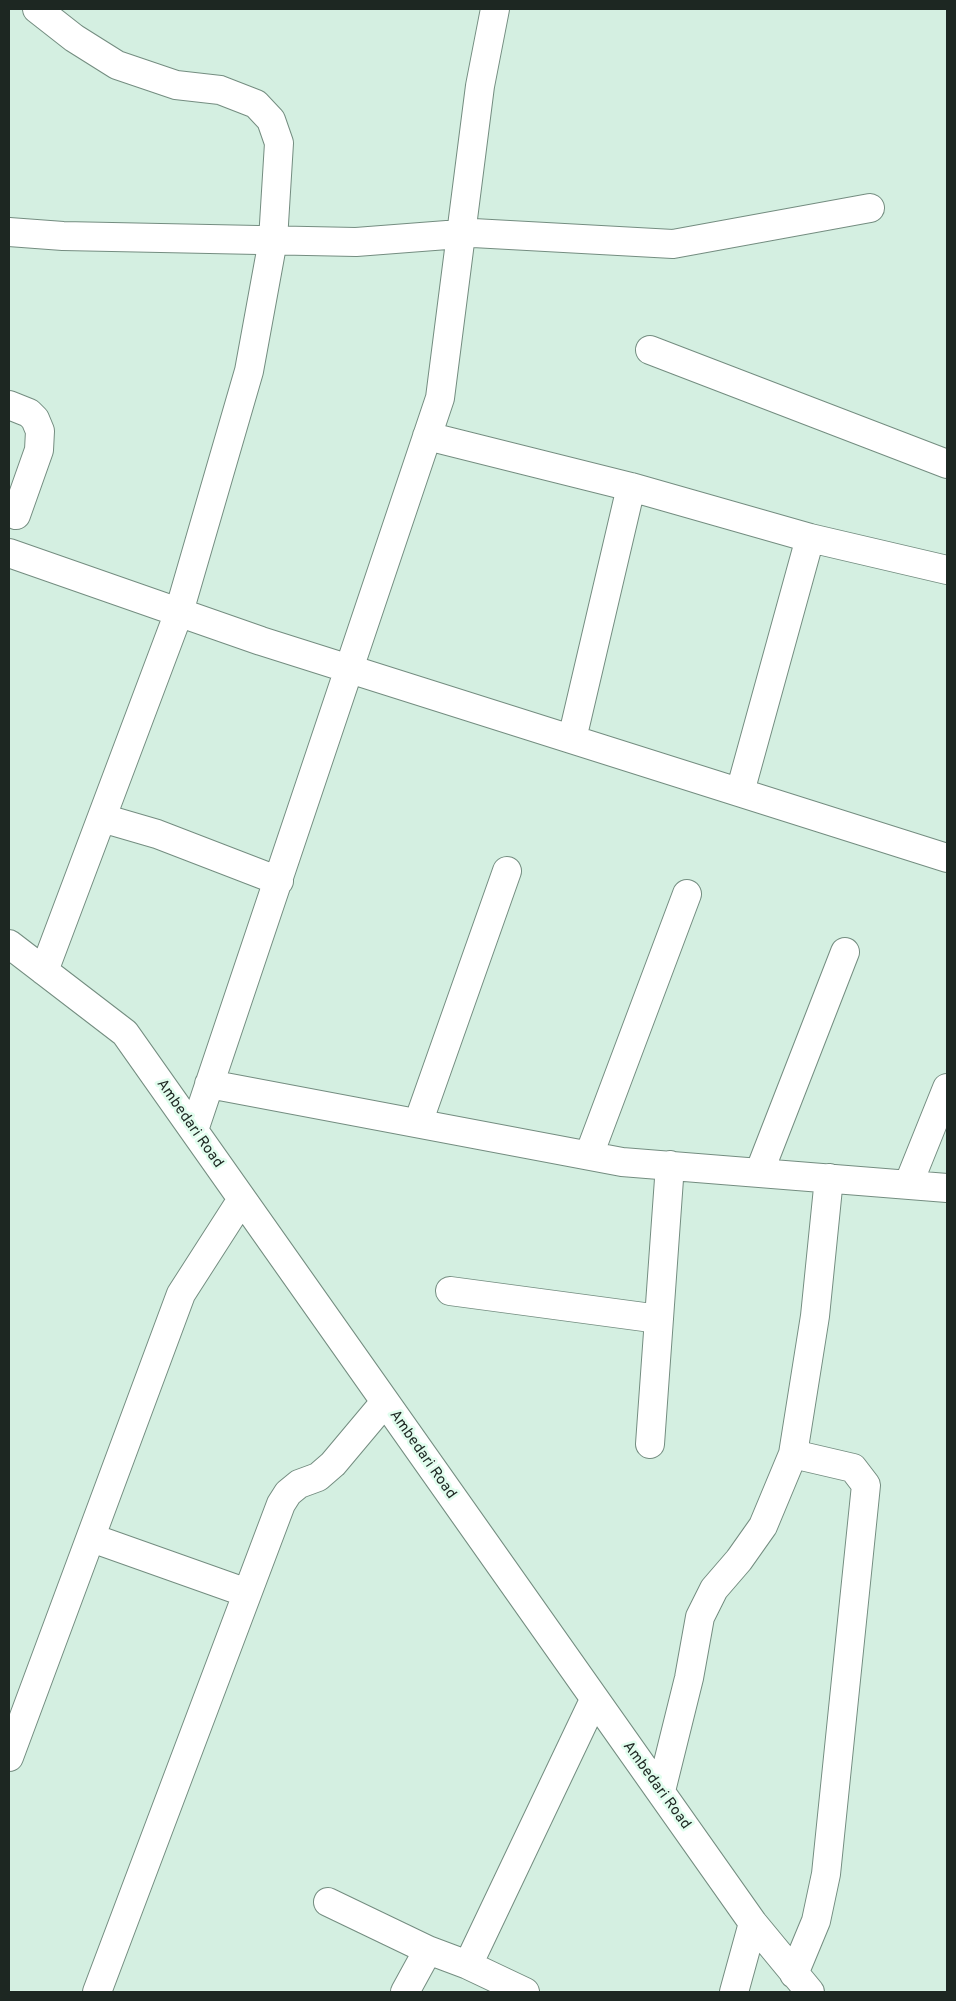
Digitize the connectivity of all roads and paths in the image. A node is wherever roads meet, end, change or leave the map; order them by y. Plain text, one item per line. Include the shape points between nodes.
1 (37, 9) edge
2 (495, 9) edge
3 (870, 208) dead end
4 (9, 232) edge
5 (461, 234) junction
6 (273, 240) junction
7 (650, 350) dead end
8 (9, 405) edge
9 (428, 436) junction
10 (947, 464) edge
11 (630, 487) junction
12 (12, 514) edge
13 (810, 538) junction
14 (9, 543) edge
15 (9, 553) edge
16 (947, 570) edge
17 (179, 612) junction
18 (350, 669) junction
19 (572, 739) junction
20 (740, 792) junction
21 (102, 818) junction
22 (947, 858) edge
23 (507, 871) dead end
24 (279, 881) junction
25 (687, 894) dead end
26 (9, 944) edge
27 (845, 952) dead end
28 (44, 971) junction
29 (209, 1084) junction
30 (947, 1088) edge
31 (418, 1123) junction
32 (194, 1130) junction
33 (589, 1156) junction
34 (670, 1165) junction
35 (759, 1173) junction
36 (829, 1178) junction
37 (908, 1185) junction
38 (947, 1188) edge
39 (242, 1199) junction
40 (450, 1291) dead end
41 (659, 1319) junction
42 (385, 1402) junction
43 (650, 1444) dead end
44 (793, 1454) junction
45 (92, 1538) junction
46 (247, 1593) junction
47 (594, 1700) junction
48 (9, 1757) edge
49 (660, 1791) junction
50 (328, 1902) dead end
51 (753, 1923) junction
52 (428, 1950) junction
53 (468, 1964) junction
54 (802, 1983) edge
55 (516, 1990) edge
56 (97, 1992) edge
57 (405, 1992) edge
58 (734, 1992) edge

1 - 6 street via 74,38 118,65 176,85 220,90 256,104 271,120 279,143
2 - 5 street via 480,86
3 - 5 street via 673,244
4 - 6 street
5 - 6 street via 356,242
5 - 9 street via 440,398
6 - 17 street via 249,371
7 - 10 street
8 - 12 street via 29,413 40,431 39,450
9 - 11 street
9 - 18 street
11 - 13 street
11 - 19 street
12 - 14 street
13 - 16 street
13 - 20 street
15 - 17 street
17 - 18 street
17 - 21 street
18 - 19 street
18 - 24 street
19 - 20 street
20 - 22 street
21 - 24 street via 157,834
21 - 28 street
23 - 31 street
24 - 29 street
25 - 33 street
26 - 28 street, Ambedari Road
27 - 35 street
28 - 32 street, Ambedari Road via 125,1033
29 - 31 street
29 - 32 street
30 - 37 street
31 - 33 street
32 - 39 street, Ambedari Road
33 - 34 street
34 - 35 street
34 - 41 street
35 - 36 street
36 - 37 street
36 - 44 street via 815,1316
37 - 38 street
39 - 42 street, Ambedari Road
39 - 45 street via 181,1294
40 - 41 street
41 - 43 street
42 - 46 street via 318,1477 288,1492
42 - 47 street, Ambedari Road
44 - 49 street via 763,1526 714,1589 700,1617 689,1678
44 - 54 street via 853,1468 866,1485 826,1874
45 - 46 street
45 - 48 street
46 - 56 street
47 - 49 street, Ambedari Road
47 - 53 street
49 - 51 street, Ambedari Road
50 - 52 street
51 - 54 street, Ambedari Road
51 - 58 street
52 - 53 street
52 - 57 street
53 - 55 street

